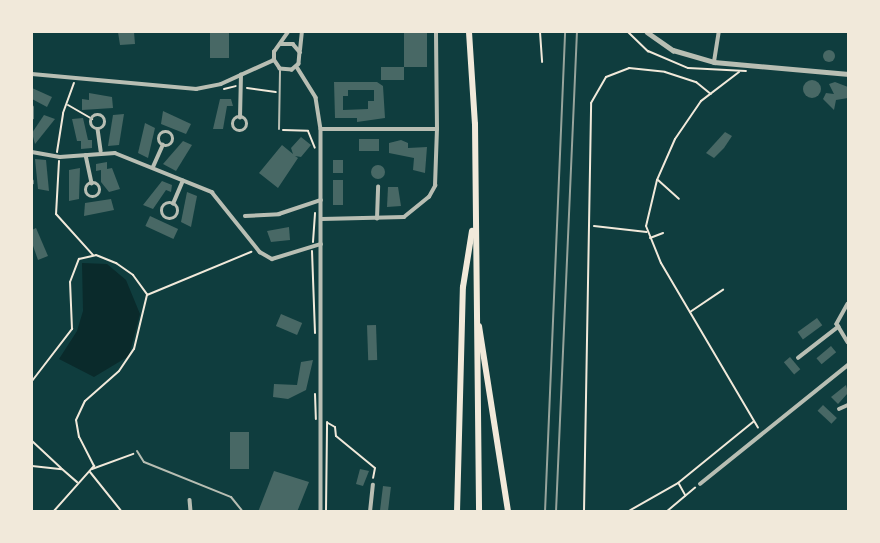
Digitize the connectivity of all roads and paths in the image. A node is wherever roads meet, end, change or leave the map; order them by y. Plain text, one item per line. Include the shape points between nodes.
1 (288, 32) edge
2 (302, 32) edge
3 (436, 32) edge
4 (469, 32) edge
5 (540, 32) edge
6 (647, 32) edge
7 (719, 32) edge
8 (281, 44) junction
9 (300, 52) junction
10 (274, 60) junction
11 (542, 62) dead end
12 (714, 62) junction
13 (297, 67) junction
14 (688, 68) dead end
15 (280, 69) junction
16 (739, 72) dead end
17 (32, 74) edge
18 (849, 74) edge
19 (241, 75) junction
20 (75, 77) junction
21 (685, 79) junction
22 (710, 94) junction
23 (68, 104) junction
24 (32, 107) edge
25 (32, 118) edge
26 (240, 118) dead end
27 (92, 119) junction
28 (98, 129) junction
29 (321, 129) junction
30 (437, 129) junction
31 (279, 130) joint
32 (315, 141) dead end
33 (163, 145) junction
34 (101, 151) junction
35 (32, 152) edge
36 (86, 155) junction
37 (58, 156) junction
38 (153, 167) junction
39 (184, 180) junction
40 (657, 180) junction
41 (92, 183) dead end
42 (377, 187) dead end
43 (680, 199) dead end
44 (321, 200) junction
45 (173, 204) junction
46 (475, 212) junction
47 (245, 216) dead end
48 (321, 219) junction
49 (377, 219) junction
50 (593, 226) junction
51 (648, 232) junction
52 (663, 233) dead end
53 (649, 239) junction
54 (321, 244) junction
55 (257, 249) junction
56 (93, 255) junction
57 (723, 289) dead end
58 (148, 295) junction
59 (476, 304) junction
60 (841, 305) dead end
61 (847, 306) edge
62 (836, 312) dead end
63 (689, 313) junction
64 (842, 315) junction
65 (838, 327) junction
66 (849, 342) edge
67 (798, 358) dead end
68 (849, 365) edge
69 (32, 381) edge
70 (849, 405) edge
71 (839, 409) dead end
72 (754, 421) junction
73 (327, 422) dead end
74 (761, 432) junction
75 (32, 441) edge
76 (137, 451) joint
77 (32, 466) edge
78 (62, 469) junction
79 (90, 470) junction
80 (678, 483) junction
81 (77, 484) junction
82 (700, 484) joint
83 (373, 485) joint
84 (685, 495) junction
85 (190, 500) dead end
86 (53, 512) edge
87 (122, 512) edge
88 (191, 512) edge
89 (243, 512) edge
90 (321, 512) edge
91 (370, 512) edge
92 (457, 512) edge
93 (479, 512) edge
94 (508, 512) edge
95 (584, 512) edge
96 (627, 512) edge
97 (666, 512) edge

1 - 8 street
2 - 9 street
3 - 30 street
4 - 46 main road
5 - 11 path
6 - 12 street via 673,50
7 - 12 street
8 - 9 street via 292,44
8 - 10 street
9 - 13 street
10 - 15 street
10 - 19 street
12 - 18 street
13 - 15 street
13 - 29 street via 316,98
14 - 21 path
15 - 31 lane
16 - 22 path
17 - 20 street
19 - 20 street via 196,89
19 - 26 street
20 - 23 path
21 - 22 path
21 - 50 path via 629,68 606,77 589,120
22 - 40 path via 675,139
23 - 27 path
23 - 37 path
24 - 25 street
27 - 28 street
27 - 28 street via 100,115 105,119
28 - 34 street
29 - 30 street
29 - 44 street
30 - 49 street via 435,186 429,197 404,217
31 - 32 path via 308,131
33 - 33 street via 159,137 168,132 173,141
33 - 38 street
34 - 36 street
34 - 38 street
35 - 37 street
36 - 37 street
36 - 41 street
37 - 56 path via 55,214
38 - 39 street
39 - 45 street
39 - 55 street via 212,192
40 - 43 path
40 - 51 path
42 - 49 street
44 - 47 street via 279,214
44 - 48 street
45 - 45 street via 178,212 169,219 163,209
46 - 59 main road
46 - 92 main road via 463,287
48 - 49 street
48 - 54 street
50 - 51 path
50 - 95 path
51 - 53 path
52 - 53 path
53 - 63 path
54 - 55 street via 272,259
54 - 90 street
55 - 58 path
56 - 58 path via 134,275
56 - 69 path via 79,259 73,269 72,329 66,343 52,352
57 - 63 path
58 - 79 path via 127,362 85,401 76,420 94,466
59 - 93 main road
59 - 94 main road
60 - 61 lane
61 - 64 street
62 - 64 lane
63 - 72 path
64 - 65 street
65 - 66 street
65 - 67 street
68 - 74 street
70 - 71 street
72 - 74 path
72 - 80 path
73 - 83 path via 335,427 336,436 374,468
74 - 82 street
75 - 78 path
76 - 79 path
76 - 89 lane via 144,462 231,496
77 - 78 path
78 - 81 path
79 - 81 path
79 - 87 path
80 - 84 path
80 - 96 path
81 - 86 path
82 - 84 path
83 - 91 street
84 - 97 path
85 - 88 street

